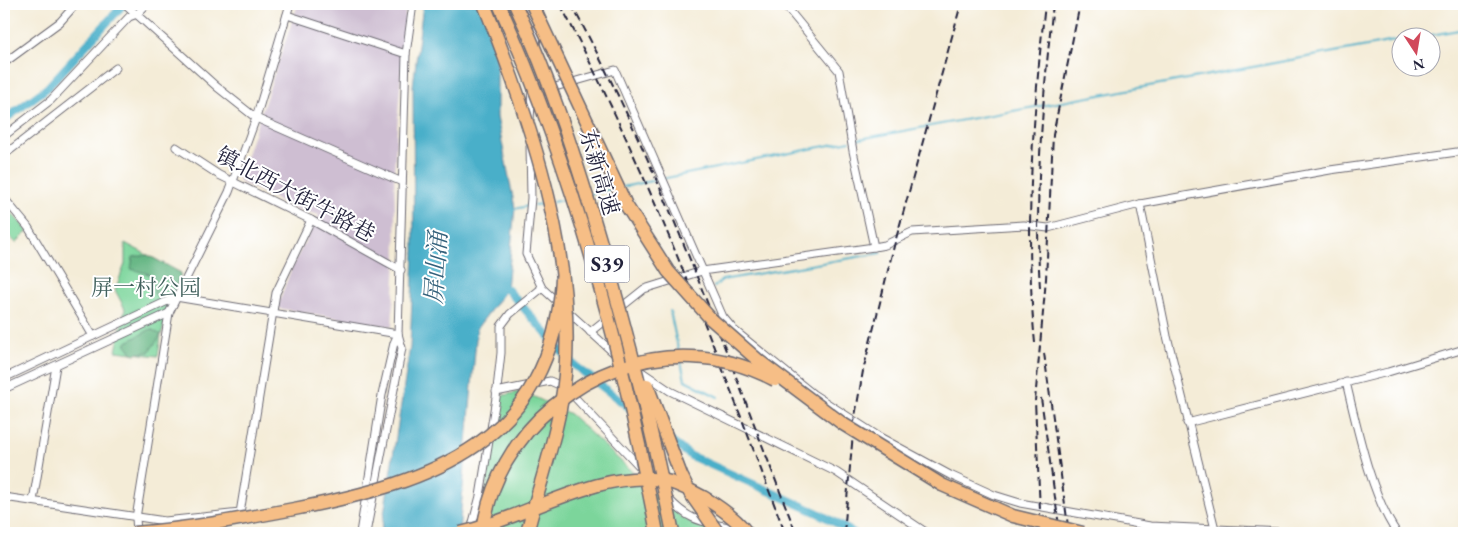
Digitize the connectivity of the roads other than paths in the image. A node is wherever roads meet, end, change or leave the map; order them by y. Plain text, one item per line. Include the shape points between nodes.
1 (76, 4) edge
2 (147, 4) edge
3 (290, 4) edge
4 (413, 4) edge
5 (484, 4) edge
6 (499, 4) edge
7 (515, 4) edge
8 (532, 4) edge
9 (540, 4) edge
10 (784, 4) edge
11 (127, 6) edge
12 (137, 14) junction
13 (287, 15) junction
14 (406, 54) junction
15 (4, 63) edge
16 (116, 68) dead end
17 (531, 94) junction
18 (256, 118) junction
19 (4, 136) edge
20 (176, 148) dead end
21 (1464, 152) edge
22 (4, 155) edge
23 (233, 182) junction
24 (402, 182) junction
25 (4, 198) edge
26 (1140, 204) junction
27 (311, 220) junction
28 (874, 247) junction
29 (401, 270) junction
30 (702, 271) junction
31 (562, 279) junction
32 (542, 288) junction
33 (176, 297) junction
34 (169, 313) junction
35 (274, 313) junction
36 (590, 332) junction
37 (398, 334) junction
38 (628, 334) junction
39 (93, 336) junction
40 (1464, 349) edge
41 (56, 366) junction
42 (4, 378) edge
43 (1346, 382) junction
44 (4, 389) edge
45 (496, 392) junction
46 (807, 397) junction
47 (1187, 423) junction
48 (4, 497) edge
49 (33, 502) junction
50 (136, 518) junction
51 (1215, 529) junction
52 (135, 533) edge
53 (360, 533) edge
54 (366, 533) edge
55 (460, 533) edge
56 (470, 533) edge
57 (483, 533) edge
58 (527, 533) edge
59 (657, 533) edge
60 (673, 533) edge
61 (718, 533) edge
62 (748, 533) edge
63 (927, 533) edge
64 (1084, 533) edge
65 (1304, 533) edge
66 (1397, 533) edge

1 - 15 street via 60,22
2 - 12 street
3 - 13 street
4 - 14 street
5 - 31 highway, bridge via 511,74 535,152 550,208
6 - 59 highway, 东新高速 / S39, bridge via 541,105 599,288
7 - 38 highway, 东新高速 / S39, bridge via 568,134
8 - 46 highway, bridge via 626,204 668,272 711,319
9 - 17 street
10 - 28 street via 839,71
11 - 12 street
12 - 18 street
12 - 19 street via 129,17 51,100
13 - 14 street
13 - 18 street
14 - 24 street
16 - 22 street
17 - 30 street via 615,70
17 - 32 street via 531,198 525,248
18 - 23 street
18 - 24 street
20 - 23 street, 镇北西大街牛路巷
21 - 26 street via 1330,170
23 - 27 street, 镇北西大街牛路巷
23 - 33 street
24 - 29 street
25 - 39 street via 28,227
26 - 28 street via 1048,228 1024,225 912,232
26 - 47 street
27 - 29 street, 镇北西大街牛路巷
27 - 35 street via 276,293
28 - 30 street
29 - 37 street
30 - 36 street via 644,289
30 - 51 street via 723,317 734,330 814,394 878,436 950,475 994,495 1029,505 1150,526
31 - 52 highway, bridge via 555,334 529,391 493,433 454,460 408,480 340,500 236,520
31 - 58 highway, bridge via 567,333 563,392 555,434
32 - 36 street
32 - 45 street via 503,321
33 - 34 street
33 - 35 street
33 - 39 street
34 - 41 street
34 - 50 street
35 - 37 street
35 - 50 street via 240,513 166,521
36 - 63 street via 611,352 670,391 836,472
37 - 53 street via 382,395
37 - 54 street via 402,348
38 - 60 highway, 东新高速 / S39, bridge
38 - 61 highway, bridge via 681,475
39 - 42 street
40 - 43 street
41 - 44 street
41 - 49 street
43 - 47 street
43 - 66 street via 1363,452 1388,522
45 - 56 street via 480,496
45 - 62 street via 550,381 566,388 681,513 700,522
46 - 57 highway, bridge via 757,371 692,357 662,358 610,371 560,400 516,444 493,488
46 - 64 highway, bridge via 843,424 942,485 1013,516
47 - 51 street
48 - 49 street
49 - 50 street
50 - 52 street
51 - 65 street
55 - 62 highway, bridge via 501,522 592,488 620,481 649,479 668,481 707,500

